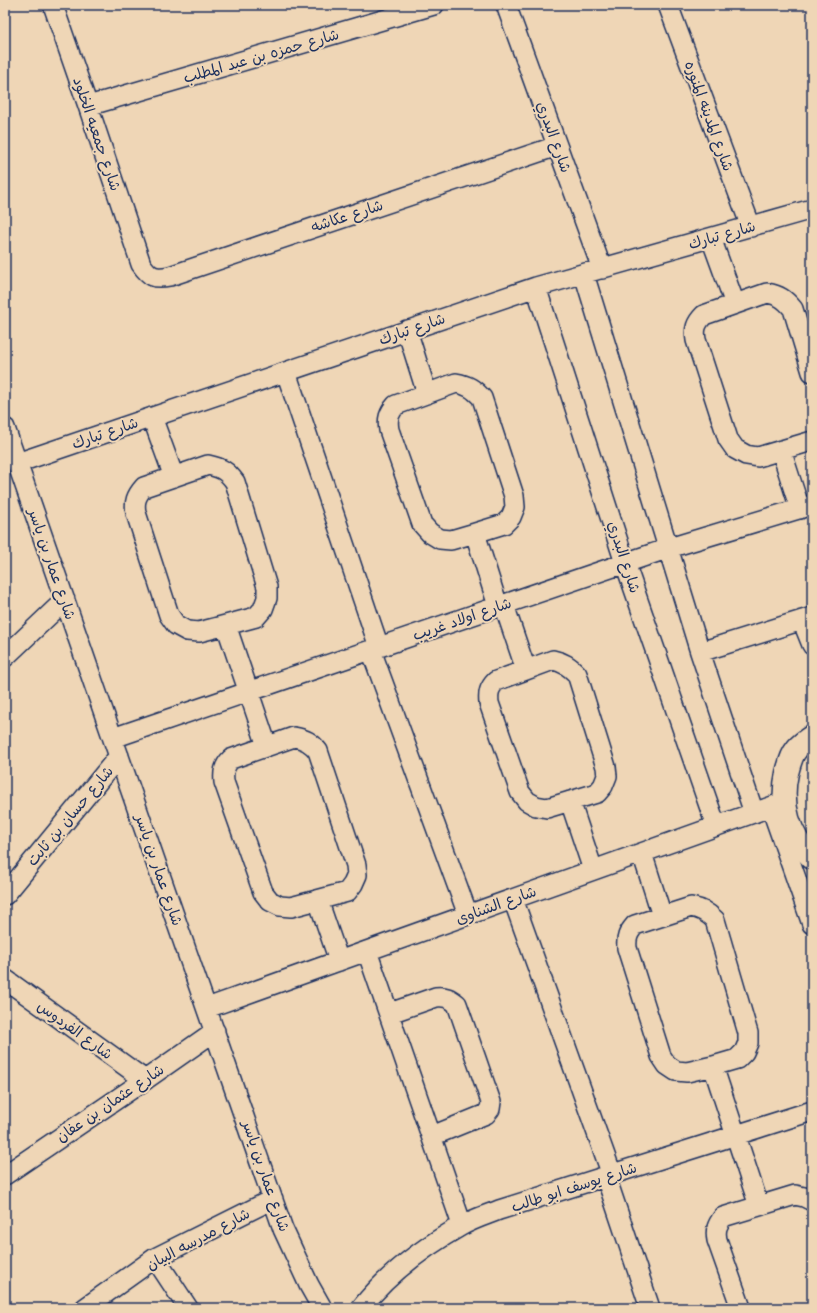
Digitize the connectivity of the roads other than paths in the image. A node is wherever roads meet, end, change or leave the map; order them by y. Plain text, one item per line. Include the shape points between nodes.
1 (53, 5) edge
2 (434, 5) edge
3 (506, 5) edge
4 (668, 5) edge
5 (88, 106) junction
6 (557, 146) junction
7 (812, 209) edge
8 (751, 227) junction
9 (711, 238) junction
10 (141, 264) joint
11 (593, 271) junction
12 (536, 287) junction
13 (734, 304) junction
14 (407, 330) junction
15 (286, 372) junction
16 (812, 372) edge
17 (427, 394) junction
18 (152, 417) junction
19 (5, 428) edge
20 (812, 441) edge
21 (781, 450) junction
22 (17, 463) junction
23 (174, 477) junction
24 (806, 507) edge
25 (475, 533) junction
26 (669, 548) junction
27 (625, 563) junction
28 (65, 600) junction
29 (501, 606) junction
30 (807, 618) edge
31 (226, 625) junction
32 (812, 645) edge
33 (375, 648) junction
34 (700, 652) junction
35 (5, 657) edge
36 (526, 670) junction
37 (248, 692) junction
38 (812, 736) edge
39 (113, 738) junction
40 (267, 746) junction
41 (119, 756) junction
42 (570, 801) junction
43 (770, 807) junction
44 (716, 826) junction
45 (642, 853) junction
46 (812, 858) edge
47 (593, 870) junction
48 (5, 895) edge
49 (513, 899) junction
50 (318, 900) junction
51 (468, 915) junction
52 (662, 916) junction
53 (812, 924) edge
54 (367, 951) junction
55 (339, 961) junction
56 (5, 979) edge
57 (207, 1008) junction
58 (390, 1013) junction
59 (215, 1031) junction
60 (713, 1066) junction
61 (145, 1080) junction
62 (812, 1112) edge
63 (736, 1135) junction
64 (432, 1136) junction
65 (8, 1167) edge
66 (609, 1176) junction
67 (273, 1199) junction
68 (812, 1201) edge
69 (759, 1206) junction
70 (462, 1225) junction
71 (156, 1258) junction
72 (85, 1308) edge
73 (188, 1308) edge
74 (322, 1308) edge
75 (361, 1308) edge
76 (650, 1308) edge
77 (741, 1308) edge

1 - 5 street, شارع جمعيه الخلود
2 - 5 street, شارع حمزه بن عبد المطلب
3 - 6 street, شارع البدري
4 - 8 street, شارع المدينه المنوره
5 - 10 street, شارع جمعيه الخلود
6 - 10 street, شارع عكاشه via 170,276 158,278 147,274
6 - 11 street, شارع البدري
7 - 8 street, شارع تبارك
8 - 9 street, شارع تبارك
9 - 11 street, شارع تبارك
9 - 13 street
11 - 12 street, شارع تبارك
11 - 26 street, شارع البدري
12 - 14 street, شارع تبارك
12 - 27 street, شارع البدري
13 - 16 street via 767,293 786,300 793,309
13 - 21 street via 704,314 694,330 696,340 728,439 736,449 746,455 758,457
14 - 15 street, شارع تبارك
14 - 17 street
15 - 18 street, شارع تبارك
15 - 33 street
17 - 25 street via 396,405 390,412 389,430 422,524 440,539 452,540
17 - 25 street via 456,383 467,385 482,398 514,496 515,507 511,517 504,524
18 - 22 street, شارع تبارك
18 - 23 street
19 - 22 street, شارع عمار بن ياسر
20 - 21 street
21 - 24 street
22 - 28 street, شارع عمار بن ياسر
23 - 31 street via 144,487 137,494 134,504 169,615 176,625 187,631 199,632
23 - 31 street via 208,465 224,470 235,482 267,587 267,598 264,609 256,617
24 - 26 street, شارع اولاد غريب
25 - 29 street
26 - 27 street, شارع اولاد غريب
26 - 34 street, شارع البدري
27 - 29 street, شارع اولاد غريب
27 - 44 street, شارع البدري
28 - 35 street
28 - 39 street, شارع عمار بن ياسر
29 - 33 street, شارع اولاد غريب
29 - 36 street
30 - 32 street
30 - 34 street
31 - 37 street
33 - 37 street, شارع اولاد غريب
33 - 51 street
34 - 43 street, شارع البدري
36 - 42 street via 496,681 490,687 490,703 520,792 527,801 547,808
36 - 42 street via 553,660 566,664 576,674 606,767 606,776 603,786 596,793
37 - 39 street, شارع اولاد غريب
37 - 40 street
38 - 43 street via 796,750 785,784
39 - 41 street, شارع عمار بن ياسر
40 - 50 street via 294,737 312,743 318,751 356,865 357,875 347,892
40 - 50 street via 231,759 225,765 224,782 264,892 270,901 280,906 291,907
41 - 48 street, شارع حسان بن ثابت
41 - 57 street, شارع عمار بن ياسر
42 - 47 street
43 - 44 street, شارع الشناوى
43 - 46 street via 789,822 797,840
43 - 53 street, شارع البدري
44 - 45 street, شارع الشناوى
45 - 47 street, شارع الشناوى
45 - 52 street
47 - 49 street, شارع الشناوى
49 - 51 street, شارع الشناوى
49 - 66 street
50 - 55 street
51 - 54 street, شارع الشناوى
52 - 60 street via 635,926 629,931 626,940 661,1056 667,1065 676,1070 687,1072
52 - 60 street via 691,907 700,908 714,920 748,1033 748,1043 737,1059
54 - 55 street, شارع الشناوى
54 - 58 street
55 - 57 street, شارع الشناوى
56 - 61 street, شارع الفردوس
57 - 59 street, شارع عمار بن ياسر
58 - 64 street
58 - 64 street via 436,997 444,996 457,1004 491,1102 486,1114
59 - 61 street, شارع عثمان بن عفان
59 - 67 street, شارع عمار بن ياسر
60 - 63 street
61 - 65 street, شارع عثمان بن عفان
62 - 63 street, شارع يوسف ابو طالب
63 - 66 street, شارع يوسف ابو طالب
63 - 69 street
64 - 70 street
66 - 70 street, شارع يوسف ابو طالب via 498,1210
66 - 76 street
67 - 71 street, شارع مدرسه البيان
67 - 74 street, شارع عمار بن ياسر via 295,1257
68 - 69 street via 795,1195
69 - 77 street via 723,1217 715,1232
70 - 75 street, شارع يوسف ابو طالب via 395,1272
71 - 72 street, شارع مدرسه البيان
71 - 73 street

